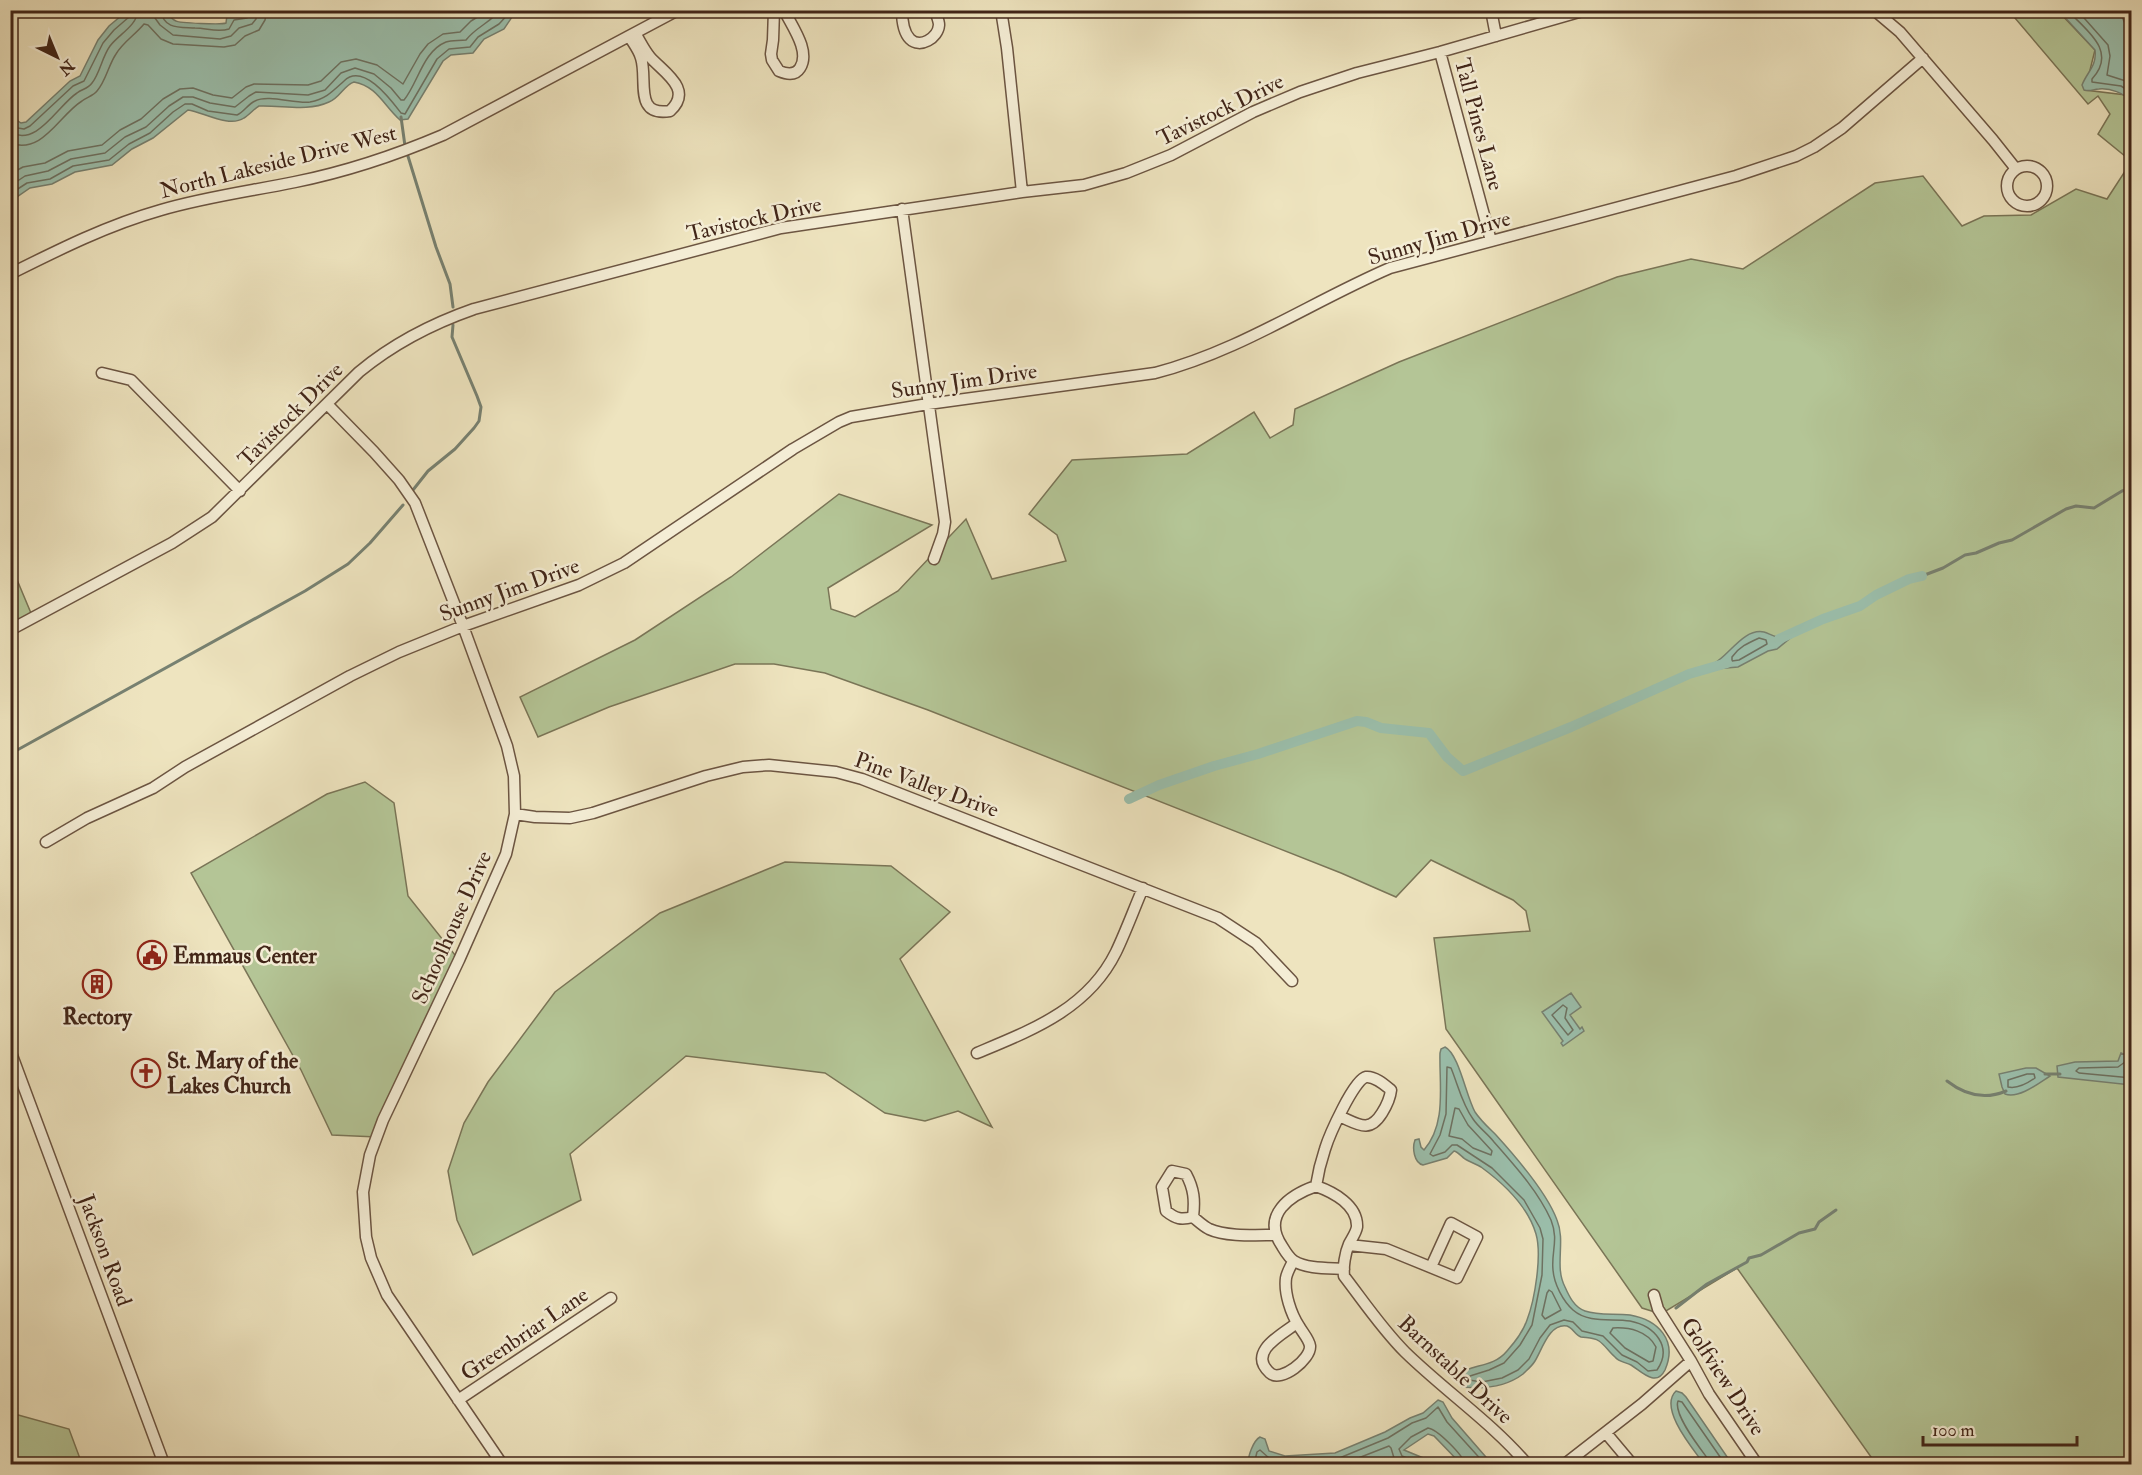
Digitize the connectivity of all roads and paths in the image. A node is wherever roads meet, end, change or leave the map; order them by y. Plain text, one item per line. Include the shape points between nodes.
1 (18, 10) edge
2 (678, 10) edge
3 (774, 10) edge
4 (784, 10) edge
5 (902, 10) edge
6 (935, 10) edge
7 (1001, 10) edge
8 (1491, 10) edge
9 (1586, 10) edge
10 (1874, 10) edge
11 (10, 16) edge
12 (632, 35) junction
13 (1496, 36) junction
14 (1440, 52) junction
15 (1923, 58) junction
16 (2016, 169) dead end
17 (1022, 192) junction
18 (902, 209) junction
19 (1491, 241) junction
20 (10, 274) edge
21 (102, 373) dead end
22 (928, 404) junction
23 (328, 405) junction
24 (240, 491) junction
25 (934, 559) dead end
26 (463, 626) junction
27 (10, 630) edge
28 (515, 814) junction
29 (46, 842) dead end
30 (1143, 888) junction
31 (1293, 981) dead end
32 (10, 1050) edge
33 (977, 1053) dead end
34 (1339, 1116) junction
35 (1316, 1186) junction
36 (1193, 1217) junction
37 (1276, 1235) junction
38 (1349, 1245) junction
39 (1293, 1261) junction
40 (1431, 1267) junction
41 (1344, 1269) junction
42 (1654, 1295) dead end
43 (611, 1299) dead end
44 (1297, 1323) junction
45 (1691, 1361) junction
46 (458, 1400) junction
47 (1606, 1433) junction
48 (164, 1464) edge
49 (502, 1464) edge
50 (1527, 1464) edge
51 (1565, 1464) edge
52 (1632, 1464) edge
53 (1757, 1464) edge

1 - 11 street
2 - 12 street, North Lakeside Drive West
3 - 4 street via 772,60 779,71 791,74 801,67 802,48
5 - 6 street via 906,33 918,43 936,35 939,24
7 - 17 street
8 - 13 street
9 - 13 street, Tavistock Drive
10 - 15 street
12 - 12 street via 642,60 647,105 659,112 670,111 677,101 677,87
12 - 20 street, North Lakeside Drive West via 418,146 312,178 143,216 84,237
13 - 14 street, Tavistock Drive
14 - 17 street, Tavistock Drive via 1300,92 1126,173 1084,184
14 - 19 street, Tall Pines Lane
15 - 16 street
15 - 19 street, Sunny Jim Drive via 1842,128 1796,156 1736,176
17 - 18 street, Tavistock Drive
18 - 22 street
18 - 23 street, Tavistock Drive via 765,232 474,309 426,327 384,352
19 - 22 street, Sunny Jim Drive via 1390,268 1234,346 1171,369 1109,381
21 - 24 street via 131,380
22 - 25 street via 945,522
22 - 26 street, Sunny Jim Drive via 839,422 624,563 579,585
23 - 24 street, Tavistock Drive
23 - 26 street, Schoolhouse Drive via 399,480 415,503
24 - 27 street, Tavistock Drive via 186,535
26 - 28 street, Schoolhouse Drive via 511,760
26 - 29 street, Sunny Jim Drive via 350,676 153,788
28 - 30 street, Pine Valley Drive via 570,818 743,767 769,765 849,774
28 - 46 street, Schoolhouse Drive via 500,868 383,1120 370,1155 363,1192 366,1237 378,1276 395,1309
30 - 31 street, Pine Valley Drive via 1239,930
30 - 33 street via 1115,952 1085,994 1049,1021
32 - 48 street, Jackson Road
34 - 34 street via 1359,1125 1373,1125 1391,1090 1366,1077 1360,1080
34 - 35 street via 1325,1148
35 - 37 street via 1291,1196 1281,1207
35 - 38 street via 1337,1194 1355,1217 1357,1226
36 - 36 street via 1180,1220 1166,1211 1162,1187 1172,1171 1186,1174 1192,1186
36 - 37 street via 1218,1232
37 - 39 street
38 - 40 street via 1386,1249
38 - 41 street
39 - 41 street
39 - 44 street via 1286,1281
40 - 40 street via 1451,1223 1477,1237 1457,1278
41 - 50 street, Barnstable Drive via 1344,1276 1394,1341 1496,1431
42 - 45 street, Golfview Drive via 1658,1309
43 - 46 street, Greenbriar Lane
44 - 44 street via 1308,1341 1307,1356 1276,1376 1261,1361 1261,1354
45 - 47 street
45 - 53 street, Golfview Drive
46 - 49 street, Schoolhouse Drive
47 - 51 street
47 - 52 street

